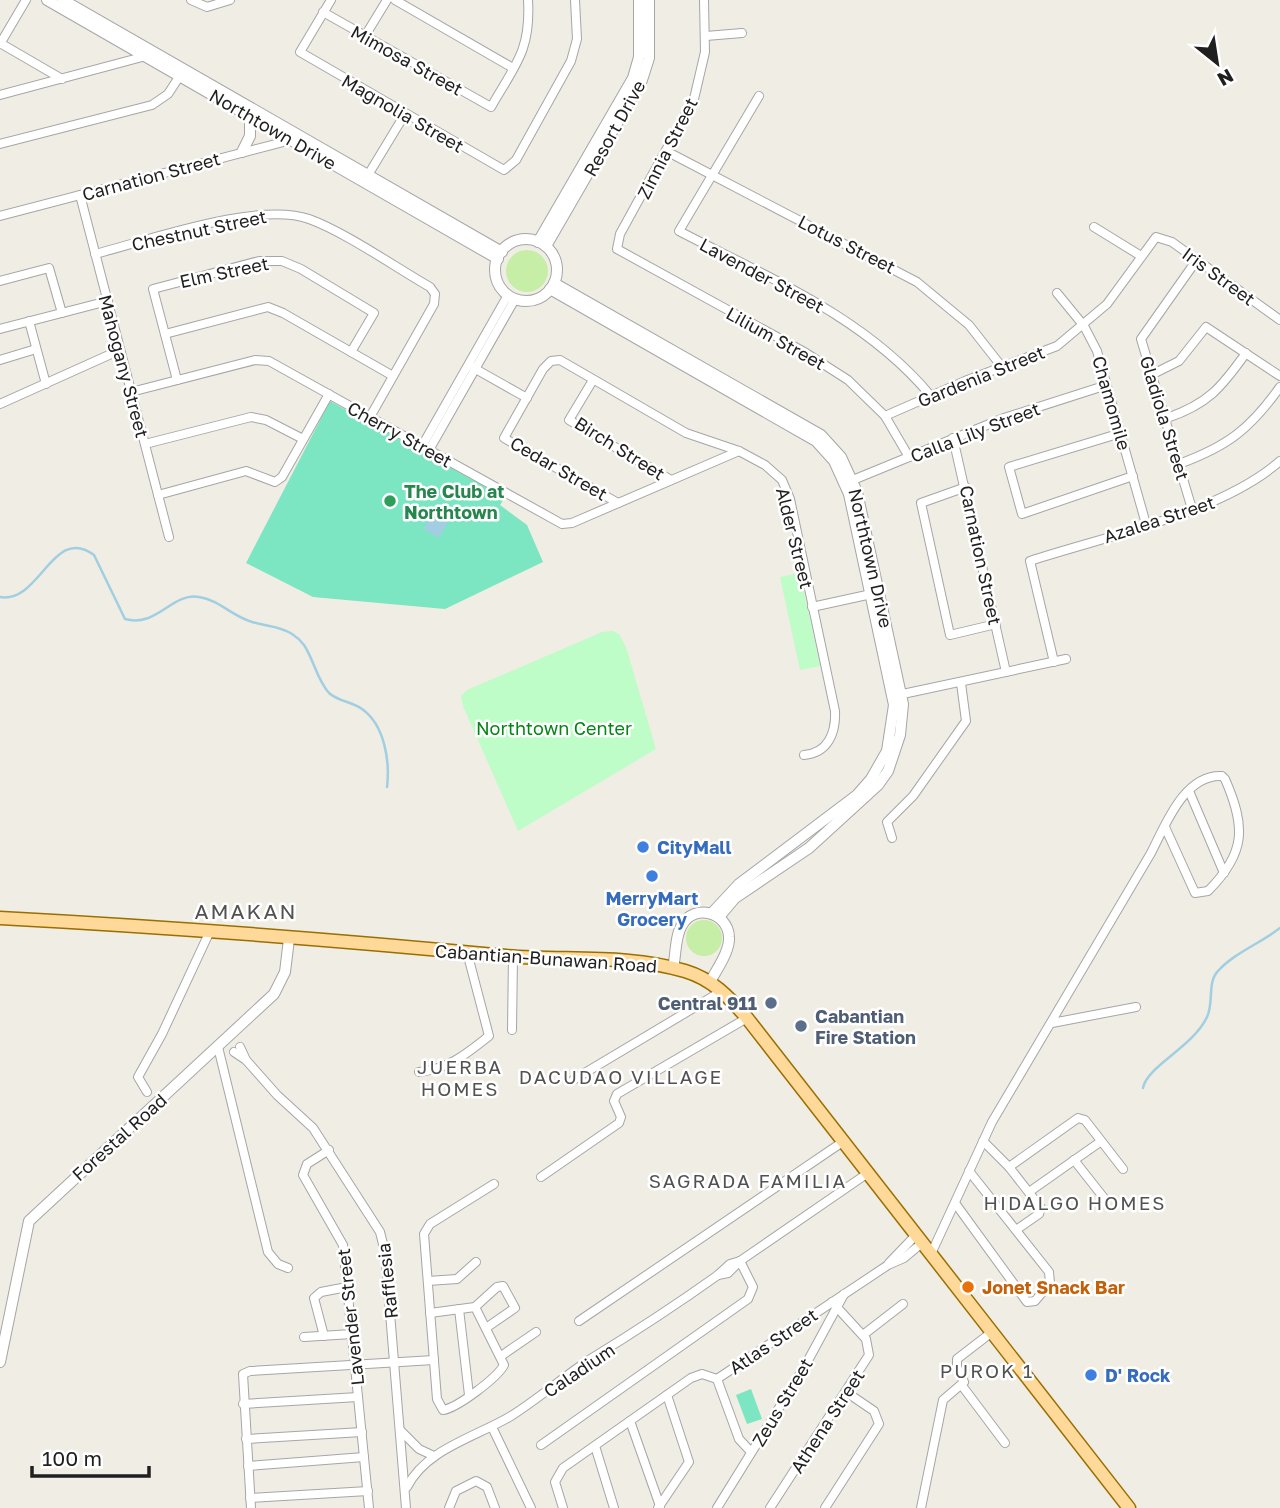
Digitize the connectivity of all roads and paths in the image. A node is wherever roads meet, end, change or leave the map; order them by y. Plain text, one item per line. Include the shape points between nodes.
1 (26, 0) edge
2 (47, 0) edge
3 (63, 0) edge
4 (191, 0) edge
5 (230, 0) edge
6 (331, 0) edge
7 (387, 0) edge
8 (395, 0) edge
9 (528, 0) edge
10 (575, 0) edge
11 (639, 0) edge
12 (649, 0) edge
13 (704, 0) edge
14 (323, 12) junction
15 (742, 33) dead end
16 (365, 36) junction
17 (706, 36) junction
18 (0, 43) edge
19 (150, 54) junction
20 (513, 68) junction
21 (182, 73) junction
22 (62, 79) junction
23 (0, 96) edge
24 (759, 96) dead end
25 (249, 111) junction
26 (405, 114) junction
27 (614, 124) junction
28 (296, 137) junction
29 (0, 144) edge
30 (242, 152) junction
31 (668, 152) junction
32 (713, 175) junction
33 (367, 178) junction
34 (80, 195) junction
35 (0, 216) edge
36 (1094, 227) dead end
37 (1156, 237) joint
38 (542, 244) junction
39 (617, 249) joint
40 (96, 254) junction
41 (500, 256) junction
42 (1141, 256) junction
43 (1196, 261) junction
44 (0, 281) edge
45 (552, 286) junction
46 (1057, 293) dead end
47 (511, 297) junction
48 (107, 301) junction
49 (62, 313) junction
50 (1280, 320) edge
51 (29, 321) junction
52 (1084, 326) junction
53 (0, 329) edge
54 (165, 334) junction
55 (36, 349) junction
56 (120, 350) junction
57 (351, 352) junction
58 (1246, 353) junction
59 (0, 360) edge
60 (551, 361) joint
61 (472, 367) junction
62 (1002, 367) junction
63 (1153, 374) junction
64 (393, 376) junction
65 (1280, 376) edge
66 (177, 380) junction
67 (593, 380) junction
68 (46, 384) junction
69 (1107, 385) junction
70 (1280, 387) edge
71 (131, 392) junction
72 (329, 394) junction
73 (930, 395) junction
74 (527, 398) junction
75 (0, 404) edge
76 (885, 416) junction
77 (370, 417) junction
78 (1167, 418) junction
79 (1121, 433) junction
80 (953, 438) junction
81 (303, 439) junction
82 (706, 442) junction
83 (145, 444) junction
84 (425, 448) junction
85 (739, 451) junction
86 (909, 457) junction
87 (1280, 461) edge
88 (710, 463) junction
89 (1180, 464) junction
90 (1133, 477) junction
91 (671, 480) junction
92 (849, 482) junction
93 (966, 487) junction
94 (158, 495) junction
95 (618, 503) junction
96 (1192, 509) junction
97 (1146, 524) junction
98 (169, 537) dead end
99 (875, 593) junction
100 (812, 607) junction
101 (996, 624) junction
102 (1066, 659) dead end
103 (1054, 662) junction
104 (1006, 673) junction
105 (961, 683) junction
106 (897, 696) junction
107 (804, 755) dead end
108 (1189, 791) junction
109 (1165, 827) junction
110 (892, 838) dead end
111 (1224, 873) junction
112 (716, 915) junction
113 (0, 918) edge
114 (210, 931) junction
115 (289, 939) junction
116 (467, 952) junction
117 (513, 956) junction
118 (673, 968) junction
119 (710, 982) junction
120 (722, 991) junction
121 (1136, 1007) dead end
122 (747, 1018) junction
123 (1052, 1023) junction
124 (512, 1030) dead end
125 (230, 1045) junction
126 (419, 1072) dead end
127 (573, 1080) dead end
128 (148, 1092) dead end
129 (844, 1141) junction
130 (983, 1141) junction
131 (1100, 1142) junction
132 (329, 1150) junction
133 (1074, 1160) junction
134 (1009, 1167) junction
135 (1124, 1169) dead end
136 (969, 1171) junction
137 (868, 1173) junction
138 (541, 1177) dead end
139 (494, 1184) dead end
140 (1029, 1192) junction
141 (1104, 1198) dead end
142 (955, 1203) junction
143 (1016, 1230) junction
144 (919, 1239) junction
145 (931, 1254) junction
146 (740, 1261) junction
147 (476, 1262) dead end
148 (288, 1268) dead end
149 (428, 1281) junction
150 (347, 1287) junction
151 (903, 1304) dead end
152 (834, 1305) junction
153 (475, 1307) junction
154 (459, 1309) junction
155 (430, 1313) junction
156 (579, 1321) dead end
157 (486, 1328) junction
158 (536, 1332) dead end
159 (992, 1332) junction
160 (352, 1334) junction
161 (863, 1335) junction
162 (324, 1336) junction
163 (304, 1337) dead end
164 (501, 1356) junction
165 (434, 1360) junction
166 (0, 1362) edge
167 (395, 1362) junction
168 (355, 1365) junction
169 (717, 1379) junction
170 (962, 1387) dead end
171 (846, 1392) junction
172 (469, 1395) junction
173 (667, 1395) junction
174 (358, 1397) junction
175 (243, 1404) junction
176 (631, 1421) junction
177 (492, 1427) junction
178 (401, 1431) junction
179 (362, 1432) junction
180 (246, 1439) junction
181 (1005, 1443) dead end
182 (541, 1445) dead end
183 (595, 1446) junction
184 (751, 1452) junction
185 (434, 1456) junction
186 (364, 1457) junction
187 (248, 1466) junction
188 (405, 1489) junction
189 (368, 1491) junction
190 (250, 1498) junction
191 (659, 1507) edge
192 (251, 1508) edge
193 (369, 1508) edge
194 (406, 1508) edge
195 (449, 1508) edge
196 (495, 1508) edge
197 (531, 1508) edge
198 (563, 1508) edge
199 (614, 1508) edge
200 (716, 1508) edge
201 (770, 1508) edge
202 (825, 1508) edge
203 (921, 1508) edge
204 (1129, 1508) edge

1 - 18 street
2 - 19 street, Northtown Drive
3 - 19 street, Northtown Drive
4 - 5 street via 207,7
6 - 14 street
7 - 16 street
8 - 20 street
9 - 20 street via 529,36
10 - 26 street, Magnolia Street via 577,39 571,61 507,169
11 - 27 street, Resort Drive via 639,57
12 - 27 street, Resort Drive via 649,58 642,80
13 - 17 street, Zinnia Street
14 - 16 street, Mimosa Street
14 - 26 street, Magnolia Street via 300,52
15 - 17 street
16 - 20 street, Mimosa Street via 491,107
17 - 31 street, Zinnia Street via 694,99
18 - 22 street
19 - 21 street, Northtown Drive
19 - 22 street
21 - 25 street, Northtown Drive
21 - 29 street via 168,94 152,105
22 - 23 street
24 - 32 street, Lavender Street
25 - 28 street, Northtown Drive
25 - 30 street via 250,136
26 - 33 street
27 - 38 street, Resort Drive
28 - 30 street, Carnation Street
28 - 33 street, Northtown Drive
30 - 34 street, Carnation Street
31 - 32 street, Lotus Street
31 - 39 street, Zinnia Street via 620,234
32 - 62 street, Lotus Street via 918,282 969,325
32 - 73 street, Lavender Street via 679,231 861,331 898,359
33 - 41 street, Northtown Drive
34 - 35 street, Carnation Street
34 - 40 street, Mahogany Street
36 - 42 street
37 - 42 street, Gardenia Street
37 - 43 street, Iris Street via 1165,238
38 - 41 street via 518,241
38 - 45 street via 556,260
39 - 76 street, Lilium Street via 815,358 848,380
40 - 48 street, Mahogany Street
40 - 64 street, Chestnut Street via 248,215 281,213 310,220 433,291 434,303
41 - 47 street via 497,279
42 - 52 street, Gardenia Street via 1107,304
43 - 50 street, Iris Street
43 - 63 street, Gladiola Street via 1141,339
44 - 49 street via 48,268
45 - 47 street via 534,300
45 - 92 street, Northtown Drive via 810,436
46 - 52 street, Chamomile
47 - 61 street
48 - 49 street
48 - 56 street, Mahogany Street
49 - 51 street
51 - 53 street
51 - 55 street
52 - 62 street, Gardenia Street via 1057,346
52 - 69 street, Chamomile
54 - 57 street via 268,307
54 - 57 street, Elm Street via 153,289 259,261 282,261 374,313
54 - 66 street, Elm Street
55 - 59 street
55 - 68 street
56 - 68 street
56 - 71 street, Mahogany Street
57 - 64 street
58 - 63 street via 1206,327 1179,361
58 - 65 street
58 - 78 street via 1216,393
60 - 67 street, Alder Street via 560,360
60 - 74 street, Cedar Street
61 - 74 street
61 - 84 street
62 - 73 street, Gardenia Street
63 - 78 street, Gladiola Street
64 - 77 street, Chestnut Street
66 - 71 street, Cherry Street
66 - 72 street, Cherry Street via 262,359
67 - 82 street, Alder Street
67 - 91 street, Birch Street via 569,420
68 - 75 street
69 - 79 street, Chamomile
69 - 80 street, Calla Lily Street
70 - 89 street via 1237,437
71 - 83 street, Mahogany Street
72 - 77 street, Cherry Street
72 - 81 street
73 - 76 street, Gardenia Street
74 - 95 street, Cedar Street via 504,439
76 - 86 street, Lilium Street
77 - 84 street, Cherry Street
78 - 89 street, Gladiola Street
79 - 90 street, Chamomile
79 - 90 street via 1009,467 1022,514
80 - 86 street, Calla Lily Street
80 - 93 street, Carnation Street
81 - 83 street via 251,416
81 - 94 street via 275,482 246,471
82 - 85 street, Alder Street
82 - 88 street
83 - 94 street, Mahogany Street
84 - 95 street, Cherry Street via 562,524
85 - 88 street, Cherry Street
85 - 100 street, Alder Street via 775,472 787,490
86 - 92 street, Calla Lily Street
87 - 96 street, Azalea Street via 1241,490
88 - 91 street, Cherry Street
89 - 96 street, Gladiola Street
90 - 97 street, Chamomile
91 - 95 street, Cherry Street
92 - 99 street, Northtown Drive
93 - 101 street, Carnation Street
93 - 101 street via 921,503 937,580 950,635
94 - 98 street, Mahogany Street
96 - 97 street, Azalea Street
97 - 103 street, Azalea Street via 1030,561
99 - 100 street
99 - 106 street, Northtown Drive
100 - 107 street, Alder Street via 835,724 823,748
101 - 104 street, Carnation Street
102 - 103 street
103 - 104 street
104 - 105 street
105 - 106 street
105 - 110 street via 967,721 913,796 887,822
106 - 112 street, Northtown Drive via 887,751 871,779 733,895
108 - 109 street
108 - 111 street
108 - 111 street via 1212,776 1222,776 1227,785 1241,832 1234,860
109 - 111 street via 1195,892 1208,891
109 - 123 street
112 - 118 street, Northtown Drive via 694,914 684,921
112 - 119 street via 728,930 729,941
113 - 114 main road, Cabantian-Bunawan Road
114 - 115 main road, Cabantian-Bunawan Road
114 - 128 street via 138,1077
115 - 116 main road, Cabantian-Bunawan Road
115 - 125 street, Forestal Road via 281,984
116 - 117 main road, Cabantian-Bunawan Road
116 - 126 street via 489,1036 457,1061
117 - 118 main road, Cabantian-Bunawan Road via 628,961
117 - 124 street
118 - 119 main road, Cabantian-Bunawan Road
119 - 120 main road, Cabantian-Bunawan Road
120 - 122 main road, Cabantian-Bunawan Road
120 - 127 street
121 - 123 street
122 - 129 main road, Cabantian-Bunawan Road
122 - 138 street via 617,1094 619,1123
123 - 130 street
125 - 132 street, Rafflesia
125 - 148 street via 268,1252
125 - 166 street, Forestal Road via 29,1221
129 - 137 main road, Cabantian-Bunawan Road
129 - 156 street
130 - 134 street
130 - 136 street
131 - 133 street
131 - 134 street via 1078,1118
131 - 135 street
132 - 150 street, Lavender Street via 307,1164 303,1175 341,1238
132 - 167 street, Rafflesia via 384,1241
133 - 140 street
133 - 141 street
134 - 140 street
136 - 142 street
136 - 143 street
137 - 144 main road, Cabantian-Bunawan Road
137 - 146 street, Caladium
139 - 149 street via 428,1227 424,1238
140 - 143 street via 1041,1212
142 - 143 street via 1031,1302 1039,1298 1051,1276
142 - 145 street
144 - 145 main road, Cabantian-Bunawan Road
144 - 152 street, Zeus Street
145 - 159 main road, Cabantian-Bunawan Road
146 - 177 street, Caladium
146 - 182 street via 753,1287 748,1299
147 - 149 street via 461,1277
149 - 155 street
150 - 160 street, Lavender Street
150 - 162 street via 314,1297
151 - 161 street
152 - 161 street
152 - 169 street, Atlas Street
152 - 184 street, Zeus Street
153 - 154 street
153 - 157 street
153 - 157 street via 500,1286 514,1303 514,1310
154 - 155 street
154 - 172 street
155 - 165 street
157 - 164 street
158 - 164 street
159 - 203 street via 957,1359 964,1382 943,1400
159 - 204 main road, Cabantian-Bunawan Road
160 - 162 street
160 - 168 street, Lavender Street
161 - 171 street, Athena Street via 869,1355
162 - 163 street
164 - 172 street via 499,1372
165 - 167 street
165 - 172 street via 441,1408 447,1410
167 - 168 street
167 - 178 street, Rafflesia
168 - 174 street, Lavender Street
168 - 175 street via 246,1372 242,1377
169 - 173 street, Atlas Street via 707,1374 696,1376
169 - 184 street via 739,1439
170 - 181 street
171 - 201 street, Athena Street
171 - 202 street via 874,1411 879,1423
173 - 176 street, Atlas Street
173 - 191 street via 689,1462
174 - 175 street
174 - 179 street, Lavender Street
175 - 180 street
176 - 183 street, Atlas Street
176 - 191 street
177 - 185 street, Caladium
177 - 197 street
178 - 185 street
178 - 188 street, Rafflesia
179 - 180 street
179 - 186 street, Lavender Street
180 - 187 street
183 - 198 street, Atlas Street via 555,1478
183 - 199 street
184 - 200 street, Zeus Street
185 - 188 street, Caladium via 419,1467
186 - 187 street
186 - 189 street, Lavender Street
187 - 190 street
188 - 194 street, Rafflesia
189 - 190 street
189 - 193 street, Lavender Street
190 - 192 street
195 - 196 street via 456,1491 476,1481 487,1487

